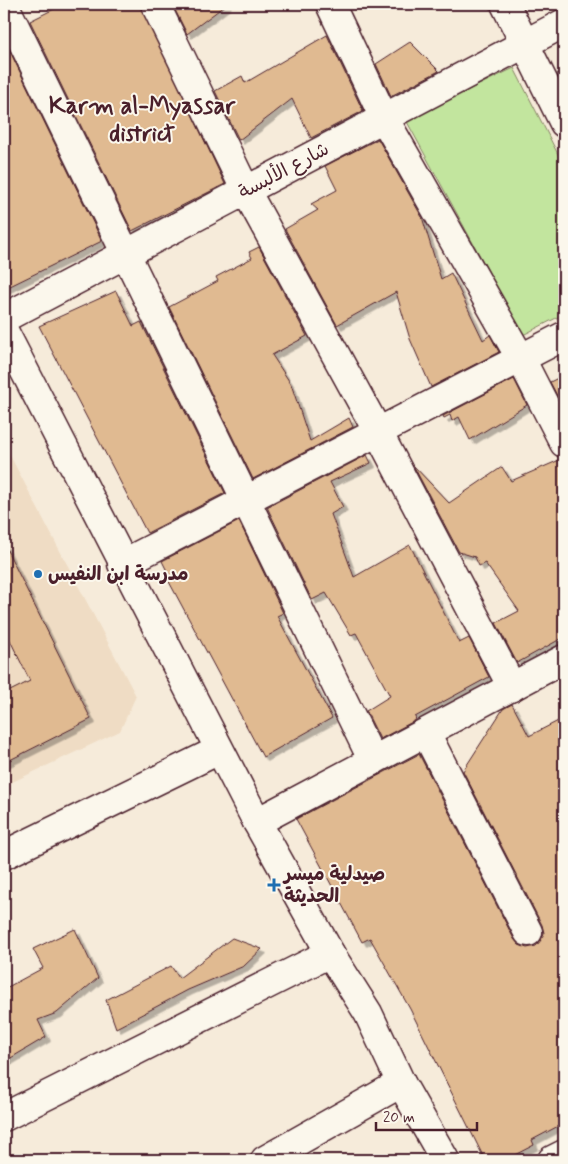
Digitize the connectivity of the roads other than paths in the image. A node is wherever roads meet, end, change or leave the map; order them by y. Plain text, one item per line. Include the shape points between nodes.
1 (155, 4) edge
2 (330, 4) edge
3 (505, 4) edge
4 (9, 8) edge
5 (564, 23) edge
6 (525, 44) junction
7 (384, 118) junction
8 (564, 123) edge
9 (246, 191) junction
10 (126, 254) junction
11 (4, 318) edge
12 (4, 331) edge
13 (564, 336) edge
14 (521, 359) junction
15 (378, 432) junction
16 (564, 443) edge
17 (246, 500) junction
18 (122, 564) junction
19 (564, 659) edge
20 (512, 687) junction
21 (426, 733) junction
22 (219, 750) junction
23 (373, 761) junction
24 (257, 822) junction
25 (4, 855) edge
26 (528, 932) dead end
27 (330, 954) junction
28 (401, 1083) junction
29 (4, 1117) edge
30 (564, 1154) edge
31 (265, 1160) edge
32 (445, 1160) edge
33 (552, 1160) edge

1 - 9 street
2 - 7 street
3 - 6 street
4 - 10 street
5 - 6 street, شارع الألبسة
6 - 7 street, شارع الألبسة
6 - 8 street
7 - 9 street, شارع الألبسة
7 - 14 street
9 - 10 street, شارع الألبسة
9 - 15 street
10 - 11 street, شارع الألبسة
10 - 17 street
12 - 18 street
13 - 14 street
14 - 15 street
14 - 16 street
15 - 17 street
15 - 20 street
17 - 18 street
17 - 23 street
18 - 22 street
19 - 20 street
20 - 21 street
21 - 23 street
21 - 26 street
22 - 24 street
22 - 25 street
23 - 24 street
24 - 27 street
27 - 28 street via 368,1013
27 - 29 street
28 - 31 street
28 - 32 street
30 - 33 street

